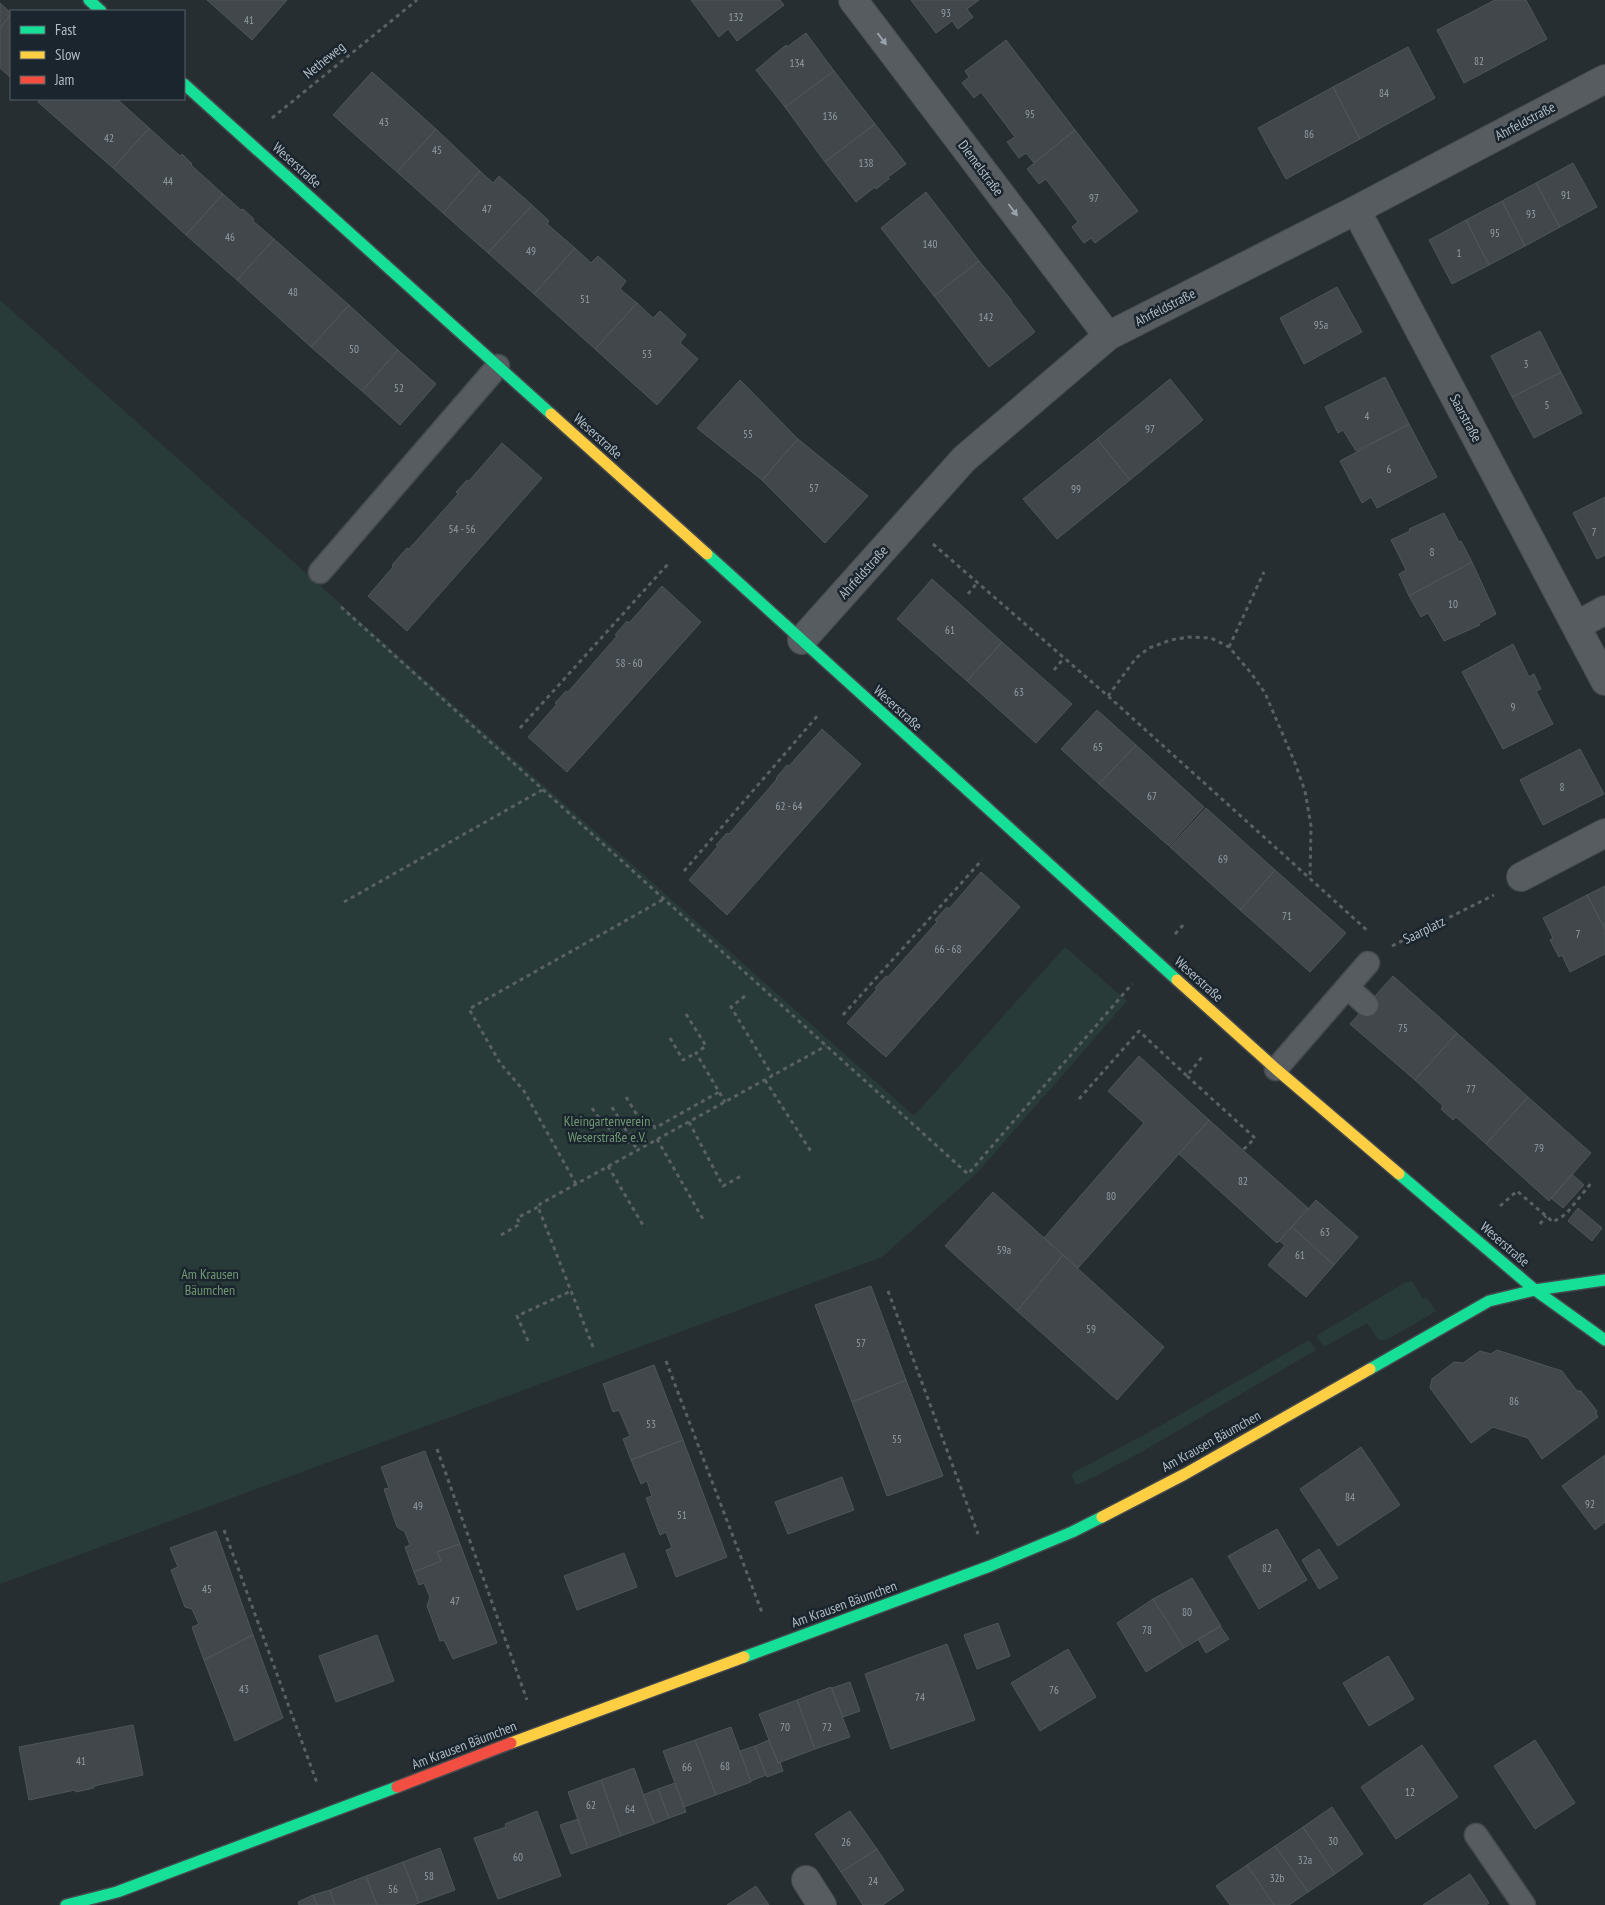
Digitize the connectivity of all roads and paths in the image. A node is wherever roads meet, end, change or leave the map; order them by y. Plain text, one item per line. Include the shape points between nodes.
1 (89, 0) edge
2 (417, 0) edge
3 (853, 0) edge
4 (101, 10) edge
5 (1605, 79) edge
6 (185, 85) edge
7 (246, 139) junction
8 (1356, 210) junction
9 (1108, 336) junction
10 (498, 366) junction
11 (908, 522) junction
12 (690, 540) junction
13 (320, 572) dead end
14 (1264, 572) dead end
15 (977, 583) junction
16 (968, 594) dead end
17 (341, 607) dead end
18 (1605, 610) edge
19 (1576, 626) junction
20 (802, 640) junction
21 (1229, 647) junction
22 (1064, 658) junction
23 (1054, 670) dead end
24 (1605, 681) edge
25 (1108, 696) junction
26 (819, 714) dead end
27 (520, 728) dead end
28 (542, 790) junction
29 (1605, 833) edge
30 (982, 860) dead end
31 (684, 871) dead end
32 (1522, 877) joint
33 (1310, 880) junction
34 (664, 899) junction
35 (344, 902) dead end
36 (1387, 948) junction
37 (1368, 963) joint
38 (1347, 987) junction
39 (1128, 988) dead end
40 (745, 996) dead end
41 (1367, 1005) dead end
42 (686, 1014) dead end
43 (842, 1015) dead end
44 (670, 1038) dead end
45 (826, 1046) junction
46 (696, 1053) junction
47 (1202, 1057) dead end
48 (1276, 1069) junction
49 (772, 1075) junction
50 (1187, 1076) junction
51 (764, 1080) junction
52 (719, 1092) junction
53 (626, 1097) dead end
54 (1079, 1099) dead end
55 (725, 1102) junction
56 (612, 1107) dead end
57 (592, 1108) dead end
58 (689, 1122) junction
59 (642, 1123) junction
60 (658, 1139) junction
61 (640, 1149) junction
62 (1244, 1150) dead end
63 (812, 1153) dead end
64 (608, 1166) junction
65 (743, 1175) dead end
66 (1592, 1182) dead end
67 (576, 1184) junction
68 (1500, 1206) dead end
69 (538, 1207) junction
70 (1546, 1216) junction
71 (704, 1220) dead end
72 (1540, 1224) dead end
73 (644, 1227) dead end
74 (501, 1235) dead end
75 (1605, 1280) edge
76 (1535, 1290) junction
77 (571, 1291) junction
78 (888, 1291) dead end
79 (1605, 1340) edge
80 (528, 1341) dead end
81 (594, 1347) dead end
82 (666, 1361) dead end
83 (437, 1449) dead end
84 (224, 1530) dead end
85 (990, 1566) junction
86 (774, 1646) junction
87 (539, 1732) junction
88 (328, 1814) junction
89 (1476, 1835) dead end
90 (806, 1880) dead end
91 (118, 1898) edge
92 (66, 1905) edge
93 (822, 1905) edge
94 (1524, 1905) edge

1 - 4 street
2 - 7 path, Netheweg
3 -> 9 street, Diemelstraße
5 - 8 street, Ahrfeldstraße
6 - 7 street, Weserstraße
7 - 10 street, Weserstraße
8 - 9 street, Ahrfeldstraße
8 - 19 street, Saarstraße
9 - 11 street, Ahrfeldstraße via 964,460
10 - 12 street, Weserstraße
10 - 13 lane
11 - 15 path
11 - 20 street, Ahrfeldstraße
12 - 20 street, Weserstraße
12 - 27 path
14 - 21 path
15 - 16 path
15 - 22 path
17 - 28 path
18 - 19 street
19 - 24 street
20 - 48 street, Weserstraße
21 - 25 path via 1211,638 1188,637 1156,645 1136,658
21 - 33 path via 1265,692 1305,792 1311,826
22 - 23 path
22 - 25 path
25 - 33 path
26 - 31 path
28 - 34 path
28 - 35 path
29 - 32 street
30 - 43 path
32 - 36 path, Saarplatz via 1516,884
33 - 36 path
34 - 45 path
34 - 67 path via 469,1009 500,1063 524,1091
36 - 37 path, Saarplatz
37 - 38 lane
38 - 41 lane
38 - 48 lane
39 - 45 path via 968,1174
40 - 49 path via 731,1007
42 - 46 path via 706,1046
44 - 46 path via 683,1060
45 - 49 path
46 - 52 path
47 - 50 path
48 - 76 street, Weserstraße
49 - 51 path
50 - 54 path via 1139,1031
50 - 62 path via 1255,1138
51 - 55 path
51 - 63 path
52 - 55 path
52 - 59 path via 655,1128 650,1118
53 - 59 path
55 - 58 path
56 - 59 path via 632,1135 641,1132 644,1128
57 - 61 path via 608,1129
58 - 60 path
58 - 65 path via 723,1186
60 - 61 path
60 - 71 path
61 - 64 path
64 - 67 path
64 - 73 path
66 - 70 path via 1566,1214 1554,1222
67 - 69 path
68 - 70 path via 1517,1191
69 - 74 path via 517,1218 520,1224
69 - 77 path
70 - 72 path
75 - 76 street, Am Krausen Bäumchen
76 - 79 street, Weserstraße
76 - 85 street, Am Krausen Bäumchen via 1489,1301 1185,1474 1072,1532
77 - 80 path via 516,1316
77 - 81 path
78 - 85 path
82 - 86 path
83 - 87 path
84 - 88 path
85 - 86 street, Am Krausen Bäumchen
86 - 87 street, Am Krausen Bäumchen
87 - 88 street, Am Krausen Bäumchen
88 - 91 street, Am Krausen Bäumchen
89 - 94 lane
90 - 93 street
91 - 92 street, Am Krausen Bäumchen

